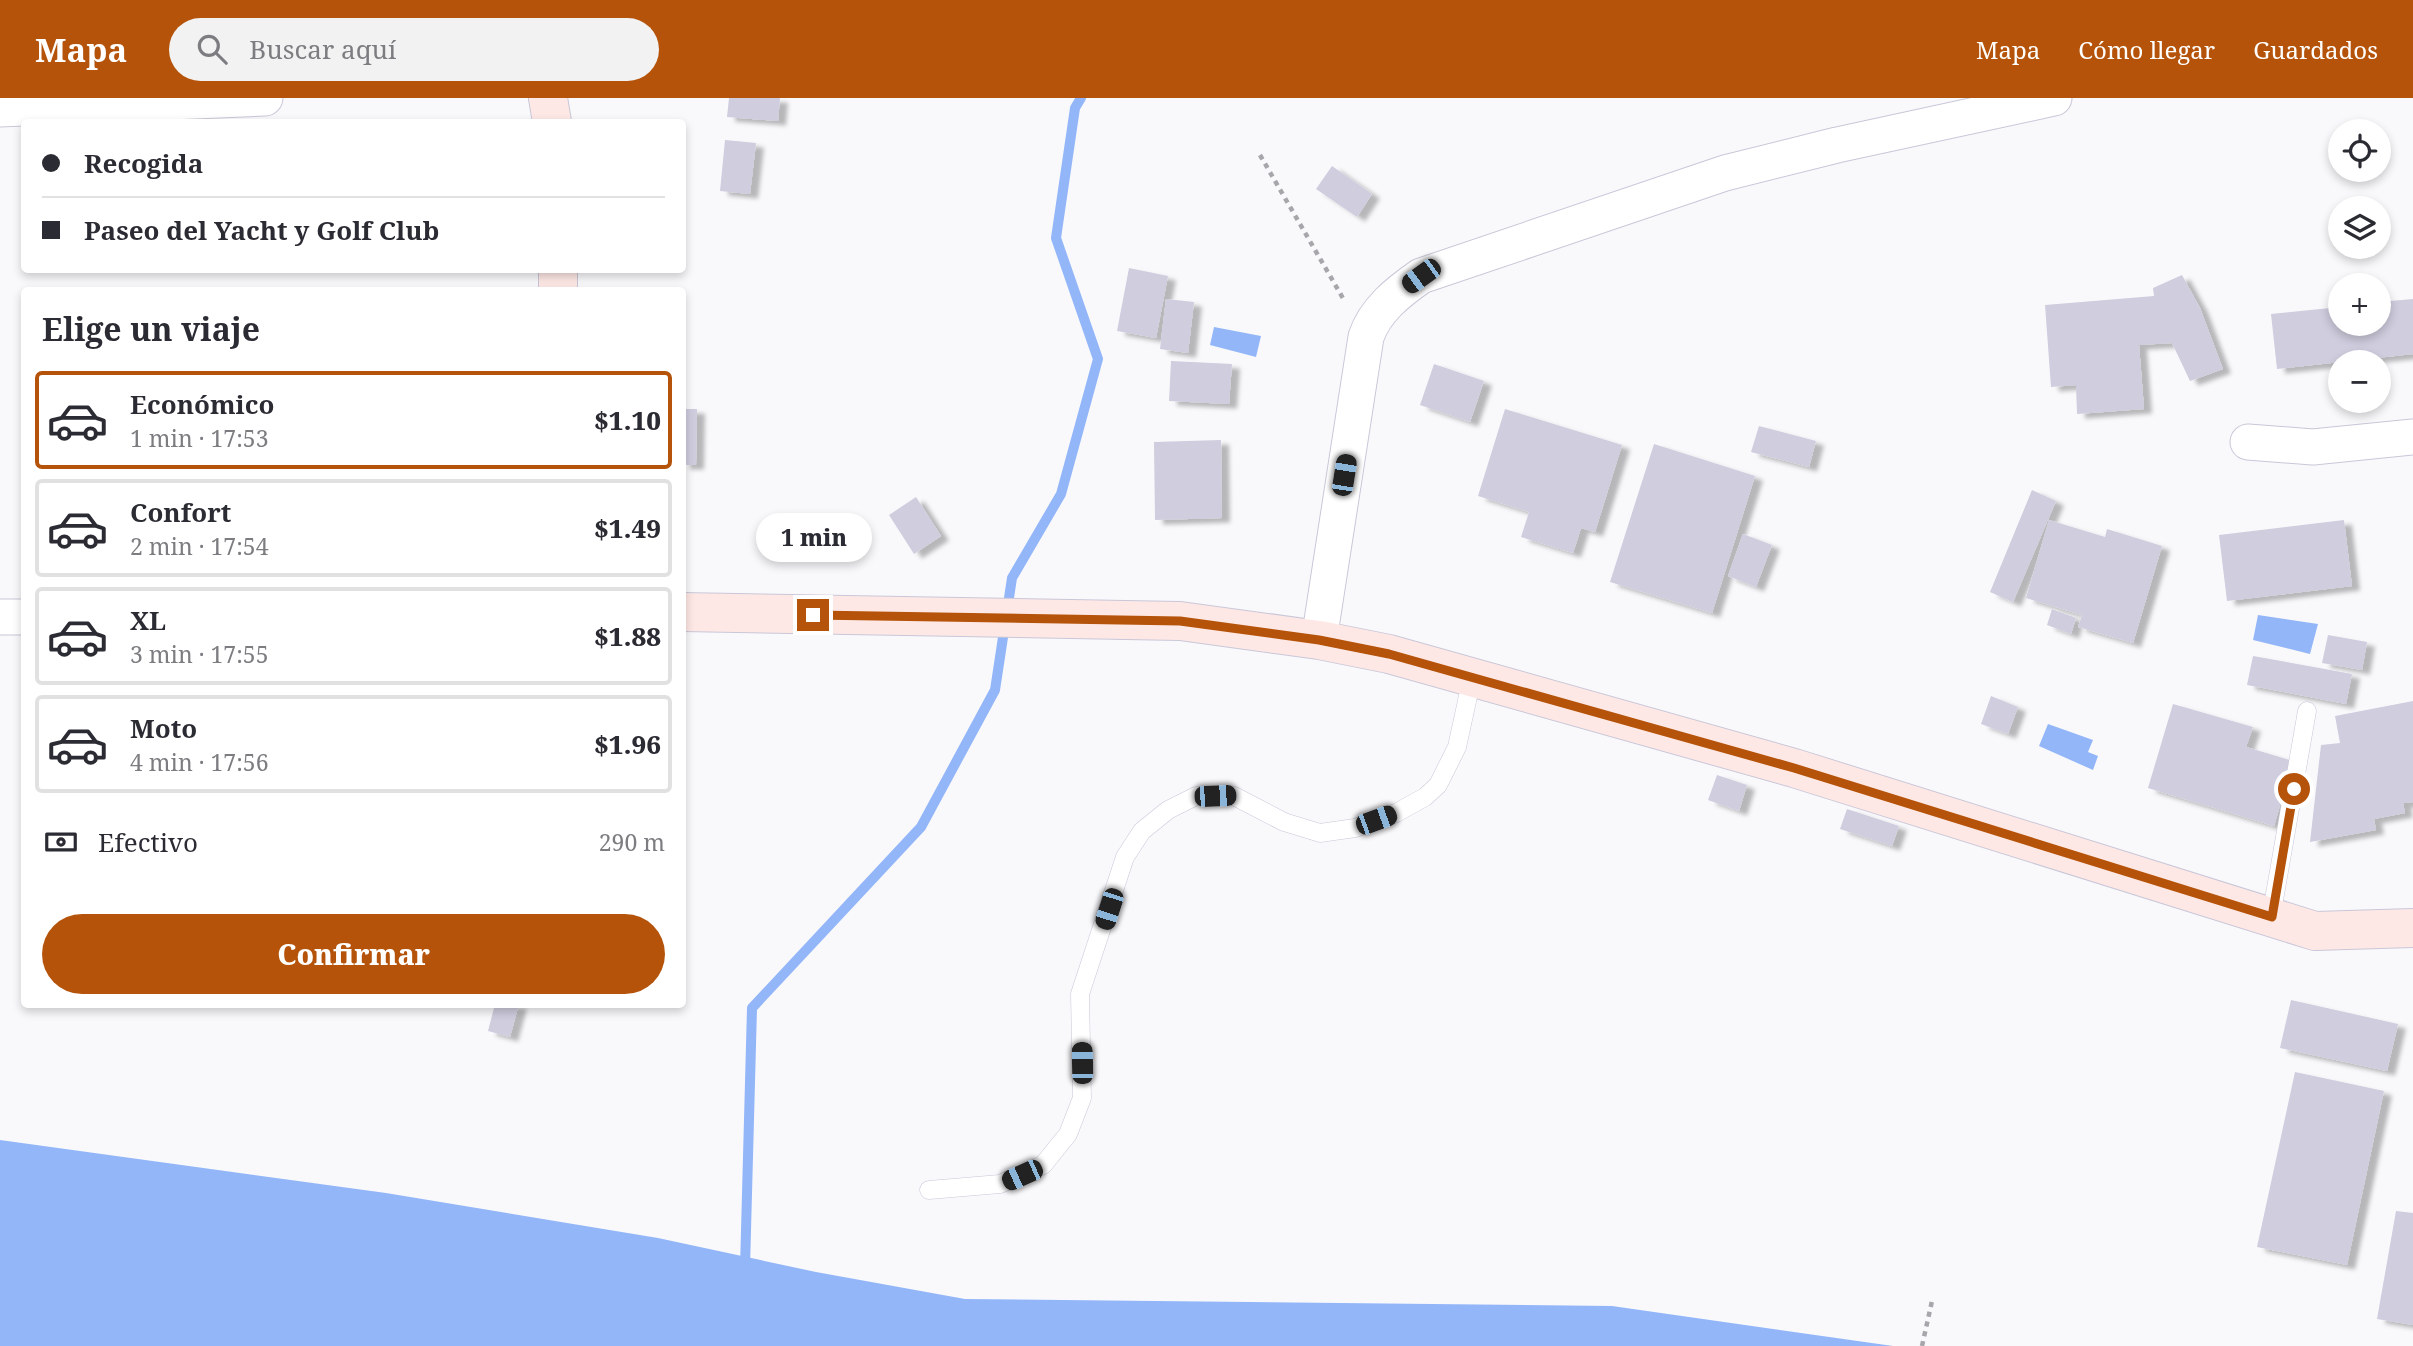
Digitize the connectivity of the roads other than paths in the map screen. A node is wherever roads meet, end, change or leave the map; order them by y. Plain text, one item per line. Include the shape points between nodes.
1 (265, 98) edge
2 (548, 98) edge
3 (2054, 98) edge
4 (0, 109) edge
5 (1927, 111) edge
6 (552, 119) edge
7 (2413, 437) edge
8 (2248, 442) dead end
9 (686, 612) edge
10 (0, 617) edge
11 (21, 617) edge
12 (1319, 640) junction
13 (1472, 678) junction
14 (2307, 711) dead end
15 (2272, 917) junction
16 (2413, 928) edge
17 (929, 1189) dead end

1 - 4 street
2 - 6 main road
3 - 5 street
5 - 12 street via 1725,173 1421,276 1387,304 1366,337
7 - 8 street via 2313,447
9 - 12 main road via 1180,621
10 - 11 street
12 - 13 main road
13 - 15 main road via 1794,768
13 - 17 lane via 1457,747 1438,785 1396,813 1355,828 1320,833 1284,822 1234,796 1196,796 1142,831 1125,857 1080,995 1082,1098 1068,1134 1043,1165 1000,1184
14 - 15 lane
15 - 16 main road via 2315,931

